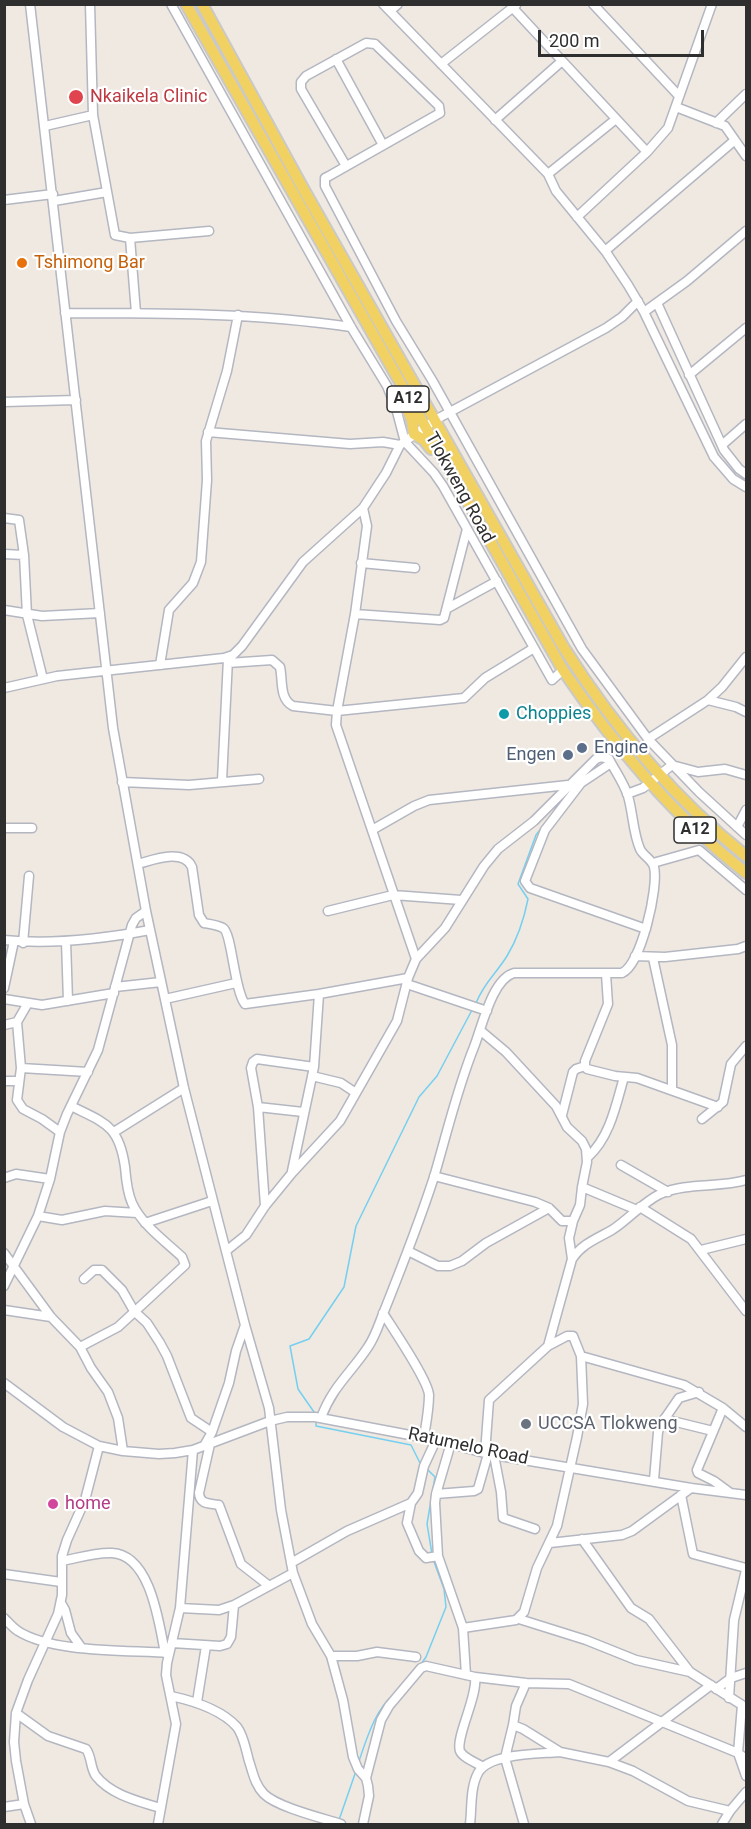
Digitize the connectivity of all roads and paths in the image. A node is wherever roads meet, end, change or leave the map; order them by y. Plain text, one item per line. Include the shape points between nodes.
1 (30, 4) edge
2 (90, 4) edge
3 (171, 4) edge
4 (186, 4) edge
5 (202, 4) edge
6 (398, 4) edge
7 (593, 4) edge
8 (712, 4) edge
9 (514, 6) edge
10 (387, 8) edge
11 (336, 59) junction
12 (562, 61) junction
13 (441, 64) junction
14 (747, 94) edge
15 (680, 96) junction
16 (676, 107) junction
17 (93, 115) junction
18 (616, 119) junction
19 (495, 120) junction
20 (716, 123) junction
21 (45, 126) junction
22 (735, 140) junction
23 (383, 145) junction
24 (647, 152) junction
25 (747, 156) edge
26 (346, 166) junction
27 (548, 174) junction
28 (107, 192) junction
29 (54, 198) junction
30 (4, 200) edge
31 (577, 217) junction
32 (209, 231) dead end
33 (747, 231) edge
34 (129, 238) junction
35 (605, 251) junction
36 (638, 301) junction
37 (657, 303) junction
38 (644, 312) junction
39 (65, 313) junction
40 (136, 313) junction
41 (238, 315) junction
42 (351, 327) junction
43 (747, 328) edge
44 (689, 375) junction
45 (400, 385) junction
46 (76, 400) junction
47 (4, 402) edge
48 (450, 414) junction
49 (435, 420) junction
50 (747, 424) edge
51 (425, 426) junction
52 (208, 432) junction
53 (414, 434) junction
54 (402, 443) junction
55 (722, 445) junction
56 (446, 464) junction
57 (747, 474) edge
58 (747, 488) edge
59 (363, 508) junction
60 (4, 518) edge
61 (467, 529) junction
62 (4, 554) edge
63 (24, 555) junction
64 (361, 563) junction
65 (415, 568) dead end
66 (497, 581) junction
67 (448, 608) junction
68 (4, 610) edge
69 (100, 613) junction
70 (355, 614) junction
71 (27, 615) junction
72 (534, 648) junction
73 (747, 657) edge
74 (228, 660) junction
75 (160, 665) junction
76 (107, 670) junction
77 (563, 670) junction
78 (44, 679) junction
79 (5, 687) edge
80 (708, 700) junction
81 (337, 711) junction
82 (747, 712) edge
83 (648, 739) junction
84 (611, 763) junction
85 (672, 765) junction
86 (658, 774) junction
87 (747, 775) edge
88 (259, 779) dead end
89 (222, 781) junction
90 (122, 782) junction
91 (648, 782) junction
92 (568, 785) junction
93 (627, 794) junction
94 (545, 810) junction
95 (747, 810) edge
96 (555, 817) junction
97 (737, 826) junction
98 (4, 828) edge
99 (32, 828) dead end
100 (372, 830) junction
101 (747, 836) edge
102 (747, 856) edge
103 (653, 863) junction
104 (138, 864) junction
105 (747, 873) edge
106 (29, 876) dead end
107 (747, 890) edge
108 (393, 895) junction
109 (461, 900) junction
110 (146, 911) junction
111 (328, 911) dead end
112 (646, 929) junction
113 (150, 930) junction
114 (129, 934) junction
115 (66, 941) junction
116 (14, 942) edge
117 (747, 946) edge
118 (635, 956) junction
119 (653, 958) junction
120 (416, 959) junction
121 (606, 974) junction
122 (408, 981) junction
123 (161, 982) junction
124 (236, 983) junction
125 (4, 988) edge
126 (114, 990) junction
127 (319, 994) junction
128 (4, 999) edge
129 (165, 999) junction
130 (68, 1001) junction
131 (28, 1003) junction
132 (487, 1011) junction
133 (17, 1022) junction
134 (4, 1025) edge
135 (481, 1031) junction
136 (747, 1046) edge
137 (585, 1066) junction
138 (21, 1068) junction
139 (88, 1072) junction
140 (313, 1072) junction
141 (624, 1077) junction
142 (4, 1081) edge
143 (19, 1081) junction
144 (184, 1088) junction
145 (672, 1090) junction
146 (356, 1093) junction
147 (71, 1106) junction
148 (258, 1107) junction
149 (718, 1107) junction
150 (303, 1112) junction
151 (562, 1115) junction
152 (702, 1119) dead end
153 (60, 1132) junction
154 (114, 1132) junction
155 (588, 1156) junction
156 (621, 1165) dead end
157 (292, 1173) junction
158 (434, 1176) junction
159 (4, 1178) edge
160 (50, 1179) junction
161 (747, 1180) edge
162 (582, 1187) junction
163 (668, 1192) junction
164 (212, 1201) junction
165 (265, 1206) junction
166 (549, 1208) junction
167 (638, 1209) junction
168 (137, 1213) junction
169 (38, 1216) junction
170 (573, 1221) junction
171 (145, 1222) junction
172 (747, 1239) edge
173 (701, 1250) junction
174 (226, 1251) junction
175 (408, 1251) junction
176 (4, 1253) edge
177 (572, 1259) junction
178 (14, 1265) junction
179 (84, 1279) dead end
180 (4, 1286) edge
181 (4, 1310) edge
182 (134, 1311) junction
183 (747, 1311) edge
184 (383, 1313) junction
185 (51, 1317) junction
186 (245, 1325) junction
187 (549, 1346) junction
188 (80, 1347) junction
189 (581, 1356) junction
190 (4, 1383) edge
191 (699, 1392) junction
192 (723, 1408) junction
193 (321, 1418) junction
194 (664, 1419) junction
195 (270, 1421) junction
196 (747, 1427) edge
197 (713, 1431) junction
198 (212, 1432) junction
199 (424, 1437) junction
200 (436, 1440) junction
201 (451, 1443) junction
202 (207, 1445) junction
203 (99, 1446) junction
204 (193, 1450) junction
205 (123, 1451) junction
206 (174, 1453) junction
207 (489, 1454) junction
208 (192, 1468) junction
209 (570, 1468) junction
210 (654, 1480) junction
211 (691, 1488) junction
212 (729, 1492) junction
213 (436, 1494) junction
214 (681, 1495) junction
215 (747, 1495) edge
216 (411, 1503) junction
217 (394, 1512) junction
218 (407, 1523) junction
219 (535, 1529) dead end
220 (582, 1539) junction
221 (550, 1544) junction
222 (438, 1556) junction
223 (62, 1562) junction
224 (291, 1563) junction
225 (747, 1569) edge
226 (293, 1573) junction
227 (4, 1574) edge
228 (62, 1582) junction
229 (268, 1585) junction
230 (61, 1603) junction
231 (234, 1605) junction
232 (180, 1608) junction
233 (4, 1618) edge
234 (519, 1619) junction
235 (463, 1628) junction
236 (44, 1642) junction
237 (172, 1643) junction
238 (206, 1646) junction
239 (81, 1647) junction
240 (167, 1653) junction
241 (331, 1656) junction
242 (416, 1657) dead end
243 (690, 1672) junction
244 (747, 1673) edge
245 (470, 1676) junction
246 (731, 1678) junction
247 (526, 1683) junction
248 (714, 1687) junction
249 (171, 1696) junction
250 (729, 1698) junction
251 (197, 1702) junction
252 (744, 1704) edge
253 (16, 1713) junction
254 (660, 1722) junction
255 (513, 1725) junction
256 (560, 1752) junction
257 (738, 1753) junction
258 (505, 1758) junction
259 (747, 1758) edge
260 (609, 1762) junction
261 (483, 1767) junction
262 (747, 1776) edge
263 (366, 1778) junction
264 (747, 1792) edge
265 (24, 1804) junction
266 (4, 1807) edge
267 (160, 1808) junction
268 (730, 1811) junction
269 (325, 1822) edge
270 (31, 1824) edge
271 (158, 1824) edge
272 (341, 1824) edge
273 (363, 1824) edge
274 (470, 1824) edge
275 (525, 1824) edge
276 (722, 1824) edge

1 - 21 street
2 - 17 street
3 - 42 street
4 - 45 main road, Tlokweng Road / A12
5 - 49 main road, Tlokweng Road / A12
6 - 10 street
7 - 15 street
8 - 15 street
9 - 12 street
9 - 13 street
10 - 13 street
11 - 23 street
11 - 23 street via 373,43 440,108 438,116
11 - 26 street via 306,76 300,86
12 - 18 street
12 - 19 street
13 - 19 street
14 - 20 street
15 - 16 street
16 - 20 street
16 - 24 street via 668,128
17 - 21 street
17 - 28 street
18 - 24 street
18 - 27 street
19 - 27 street
20 - 22 street via 725,126
21 - 29 street
22 - 25 street
22 - 35 street
23 - 26 street
24 - 31 street
26 - 48 street via 325,178 325,186
27 - 31 street
28 - 29 street
28 - 34 street via 114,233
29 - 30 street
29 - 39 street
31 - 35 street
32 - 34 street
33 - 37 street
34 - 40 street
35 - 36 street
36 - 38 street
36 - 48 street via 606,328
37 - 38 street
37 - 44 street
38 - 58 street via 708,447 733,479
39 - 40 street
39 - 46 street
40 - 41 street
41 - 42 street
41 - 52 street via 227,371
42 - 54 street via 392,395
43 - 44 street
44 - 55 street
45 - 51 main road, Tlokweng Road / A12
45 - 53 main road
46 - 47 street
46 - 69 street
48 - 49 street
48 - 83 street via 582,649
49 - 51 street
49 - 86 main road, Tlokweng Road / A12 via 590,690
50 - 55 street
51 - 53 street
51 - 56 main road, Tlokweng Road / A12
52 - 54 street via 350,444
52 - 75 street via 201,562 193,583 169,610
53 - 54 street
53 - 56 main road
54 - 59 street
54 - 61 street via 434,472
55 - 57 street
56 - 77 main road, Tlokweng Road / A12
59 - 64 street via 367,525
59 - 74 street via 303,562
60 - 63 street via 19,520
61 - 66 street
61 - 67 street
62 - 63 street
63 - 71 street
64 - 65 street
64 - 70 street
66 - 67 street
66 - 72 street
67 - 70 street via 446,617 440,620
68 - 71 street
69 - 71 street
69 - 76 street
70 - 81 street
71 - 78 street
72 - 77 street via 552,680
72 - 81 street via 484,678 464,698
73 - 80 street
74 - 75 street
74 - 81 street via 272,660 280,667 288,704
74 - 89 street
75 - 76 street
76 - 78 street
76 - 90 street
77 - 91 main road, Tlokweng Road / A12 via 609,736
78 - 79 street
80 - 82 street
80 - 83 street
81 - 100 street via 337,729
83 - 85 street
84 - 92 street via 604,757 596,759
84 - 93 street
84 - 96 street via 581,783
85 - 86 street
85 - 87 street via 698,772 725,769
85 - 97 street
86 - 91 street
86 - 102 main road, Tlokweng Road / A12
88 - 89 street
89 - 90 street via 189,785
90 - 104 street
91 - 93 street
91 - 105 main road, Tlokweng Road / A12 via 679,815
92 - 94 street
92 - 100 street via 429,800
93 - 103 street via 640,849
94 - 96 street
94 - 109 street via 498,849
95 - 97 street
96 - 112 street via 541,836 525,879 528,886
97 - 101 street
98 - 99 street
100 - 108 street
103 - 107 street via 699,850
103 - 112 street via 656,888
104 - 110 street
104 - 124 street via 169,857 189,862 200,919 227,932
106 - 116 street
108 - 109 street
108 - 111 street
108 - 120 street
109 - 120 street via 444,928
110 - 113 street
110 - 114 street via 136,918
112 - 118 street
113 - 114 street
113 - 123 street
114 - 115 street
114 - 126 street
115 - 116 street
115 - 130 street
116 - 125 street
117 - 119 street
118 - 119 street
118 - 121 street via 628,970
119 - 145 street via 672,1045
120 - 122 street
121 - 132 street via 507,975
121 - 137 street via 608,1005
122 - 127 street
122 - 132 street
122 - 146 street via 397,1021
123 - 126 street
123 - 129 street
124 - 127 street via 245,1005
124 - 129 street
126 - 130 street
126 - 139 street via 104,1033
127 - 140 street
128 - 131 street
129 - 144 street
130 - 131 street
131 - 133 street
132 - 135 street
133 - 134 street
133 - 138 street
135 - 151 street via 522,1068
135 - 158 street via 459,1086
136 - 149 street via 731,1064 723,1102
137 - 141 street
137 - 151 street via 573,1072
138 - 139 street
138 - 143 street
139 - 147 street
140 - 146 street
140 - 148 street via 254,1060 251,1068
140 - 150 street
141 - 145 street
141 - 155 street via 607,1132
142 - 143 street
143 - 153 street via 17,1100 21,1107
144 - 154 street
144 - 164 street
145 - 149 street
146 - 157 street via 340,1121
147 - 153 street
147 - 154 street
148 - 150 street
148 - 165 street
149 - 152 street
150 - 157 street
151 - 155 street
153 - 160 street
154 - 168 street
155 - 162 street
156 - 163 street
157 - 165 street
158 - 166 street
158 - 175 street
159 - 160 street via 16,1174
160 - 169 street
161 - 163 street
162 - 167 street
162 - 170 street
163 - 167 street
164 - 171 street
164 - 174 street
165 - 174 street via 246,1235
166 - 170 street via 562,1221
166 - 175 street via 450,1266 438,1266
167 - 173 street via 681,1232
167 - 177 street via 580,1248
168 - 169 street via 105,1211 62,1220
168 - 171 street
169 - 178 street
170 - 177 street via 569,1238
171 - 182 street via 182,1257 185,1265
172 - 173 street
173 - 183 street
174 - 186 street
175 - 184 street
176 - 178 street
177 - 187 street
178 - 180 street
178 - 185 street
179 - 182 street via 94,1270 102,1270 122,1290
181 - 185 street
182 - 188 street via 118,1327
182 - 198 street via 160,1342 191,1418
184 - 193 street via 370,1344 339,1382
184 - 199 street via 427,1388
185 - 188 street
186 - 195 street via 269,1404
186 - 198 street
187 - 189 street via 573,1336
187 - 207 street via 489,1400
188 - 205 street via 108,1392 118,1418
189 - 191 street via 665,1378
189 - 209 street via 583,1404
190 - 203 street, Ratumelo Road via 63,1427
191 - 192 street
191 - 194 street via 679,1398
192 - 196 street
192 - 197 street
193 - 195 street, Ratumelo Road
193 - 199 street, Ratumelo Road
194 - 197 street
194 - 210 street via 658,1432
195 - 202 street, Ratumelo Road
195 - 224 street
197 - 212 street via 697,1472
198 - 202 street
199 - 200 street, Ratumelo Road
200 - 201 street, Ratumelo Road
200 - 216 street
201 - 207 street, Ratumelo Road
201 - 213 street
202 - 204 street, Ratumelo Road
202 - 229 street via 200,1498 204,1503 219,1505 241,1564
203 - 205 street, Ratumelo Road
203 - 223 street via 93,1478
204 - 206 street, Ratumelo Road
204 - 208 street
205 - 206 street, Ratumelo Road
206 - 208 street
207 - 209 street, Ratumelo Road
207 - 213 street via 478,1489
207 - 219 street via 501,1492 503,1518
208 - 232 street
209 - 210 street, Ratumelo Road
209 - 221 street
210 - 211 street, Ratumelo Road
211 - 212 street, Ratumelo Road
211 - 214 street
212 - 215 street, Ratumelo Road
213 - 222 street
214 - 220 street via 632,1531
214 - 225 street via 693,1554
216 - 217 street
216 - 218 street
217 - 218 street
217 - 224 street via 347,1531
218 - 222 street via 419,1551 426,1558
220 - 221 street
220 - 243 street via 631,1608 649,1619
221 - 234 street
222 - 235 street
223 - 228 street
223 - 240 street via 115,1553 132,1562 150,1591
224 - 226 street
225 - 246 street via 734,1620
226 - 229 street
226 - 241 street via 303,1605
227 - 228 street
228 - 230 street
229 - 231 street
230 - 236 street
230 - 239 street via 71,1633
231 - 232 street via 208,1611
231 - 238 street via 230,1641 224,1646
232 - 237 street
233 - 236 street via 19,1632
234 - 235 street
234 - 243 street via 636,1660
235 - 245 street
236 - 239 street
236 - 253 street
237 - 238 street
237 - 240 street
238 - 251 street
239 - 240 street
240 - 249 street via 166,1675
241 - 242 street via 381,1652
241 - 263 street via 353,1757
243 - 248 street
244 - 246 street
245 - 247 street
245 - 261 street via 476,1689 459,1747 463,1755
245 - 263 street via 428,1666 421,1668 381,1720
246 - 248 street
246 - 250 street
247 - 254 street via 568,1684
247 - 255 street
248 - 250 street
248 - 254 street
249 - 251 street
249 - 267 street via 176,1724
250 - 252 street
251 - 269 street via 237,1727 255,1780 264,1794
252 - 257 street
253 - 265 street via 14,1742
253 - 267 street via 48,1736 86,1749 97,1776 114,1790
254 - 257 street
254 - 260 street
255 - 256 street
255 - 258 street
256 - 258 street
256 - 260 street
257 - 259 street
257 - 262 street
258 - 261 street
258 - 275 street
260 - 268 street via 688,1801
261 - 274 street via 474,1785
263 - 273 street via 369,1796
264 - 268 street
265 - 266 street
265 - 270 street
267 - 271 street
268 - 276 street
269 - 272 street

